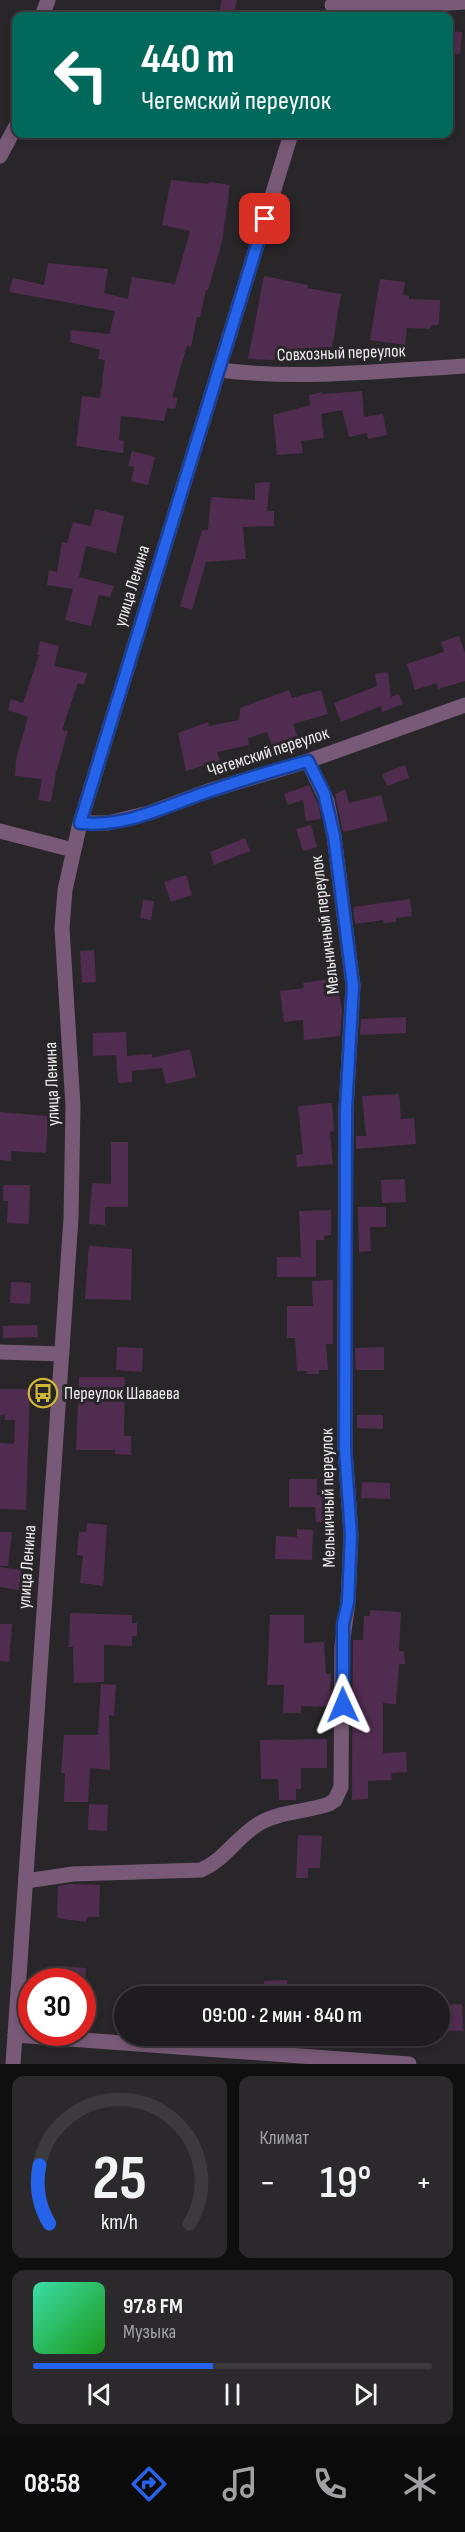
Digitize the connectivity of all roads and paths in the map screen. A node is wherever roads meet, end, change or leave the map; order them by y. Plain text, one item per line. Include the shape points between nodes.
1 (465, 2) edge
2 (332, 7) edge
3 (12, 134) edge
4 (290, 138) edge
5 (0, 156) edge
6 (465, 366) edge
7 (219, 370) junction
8 (465, 705) edge
9 (308, 761) junction
10 (80, 823) junction
11 (0, 831) edge
12 (74, 850) junction
13 (0, 1352) edge
14 (62, 1354) junction
15 (26, 1881) junction
16 (15, 2035) junction
17 (14, 2064) edge
18 (409, 2064) edge

1 - 2 street
3 - 5 street
4 - 7 street, улица Ленина
6 - 7 street, Совхозный переулок via 303,375
7 - 10 street, улица Ленина
8 - 9 street, Чегемский переулок
9 - 10 street, Чегемский переулок via 130,819
9 - 15 street, Мельничный переулок via 324,793 334,836 353,986 346,1109 345,1300 345,1449 351,1535 342,1646 341,1787 335,1800 328,1804 262,1822 218,1862 201,1870 73,1874
10 - 12 street, улица Ленина
11 - 12 street
12 - 14 street, улица Ленина via 62,928 73,1106
13 - 14 street
14 - 15 street, улица Ленина
15 - 16 street, улица Ленина
16 - 17 street, улица Ленина
16 - 18 street

